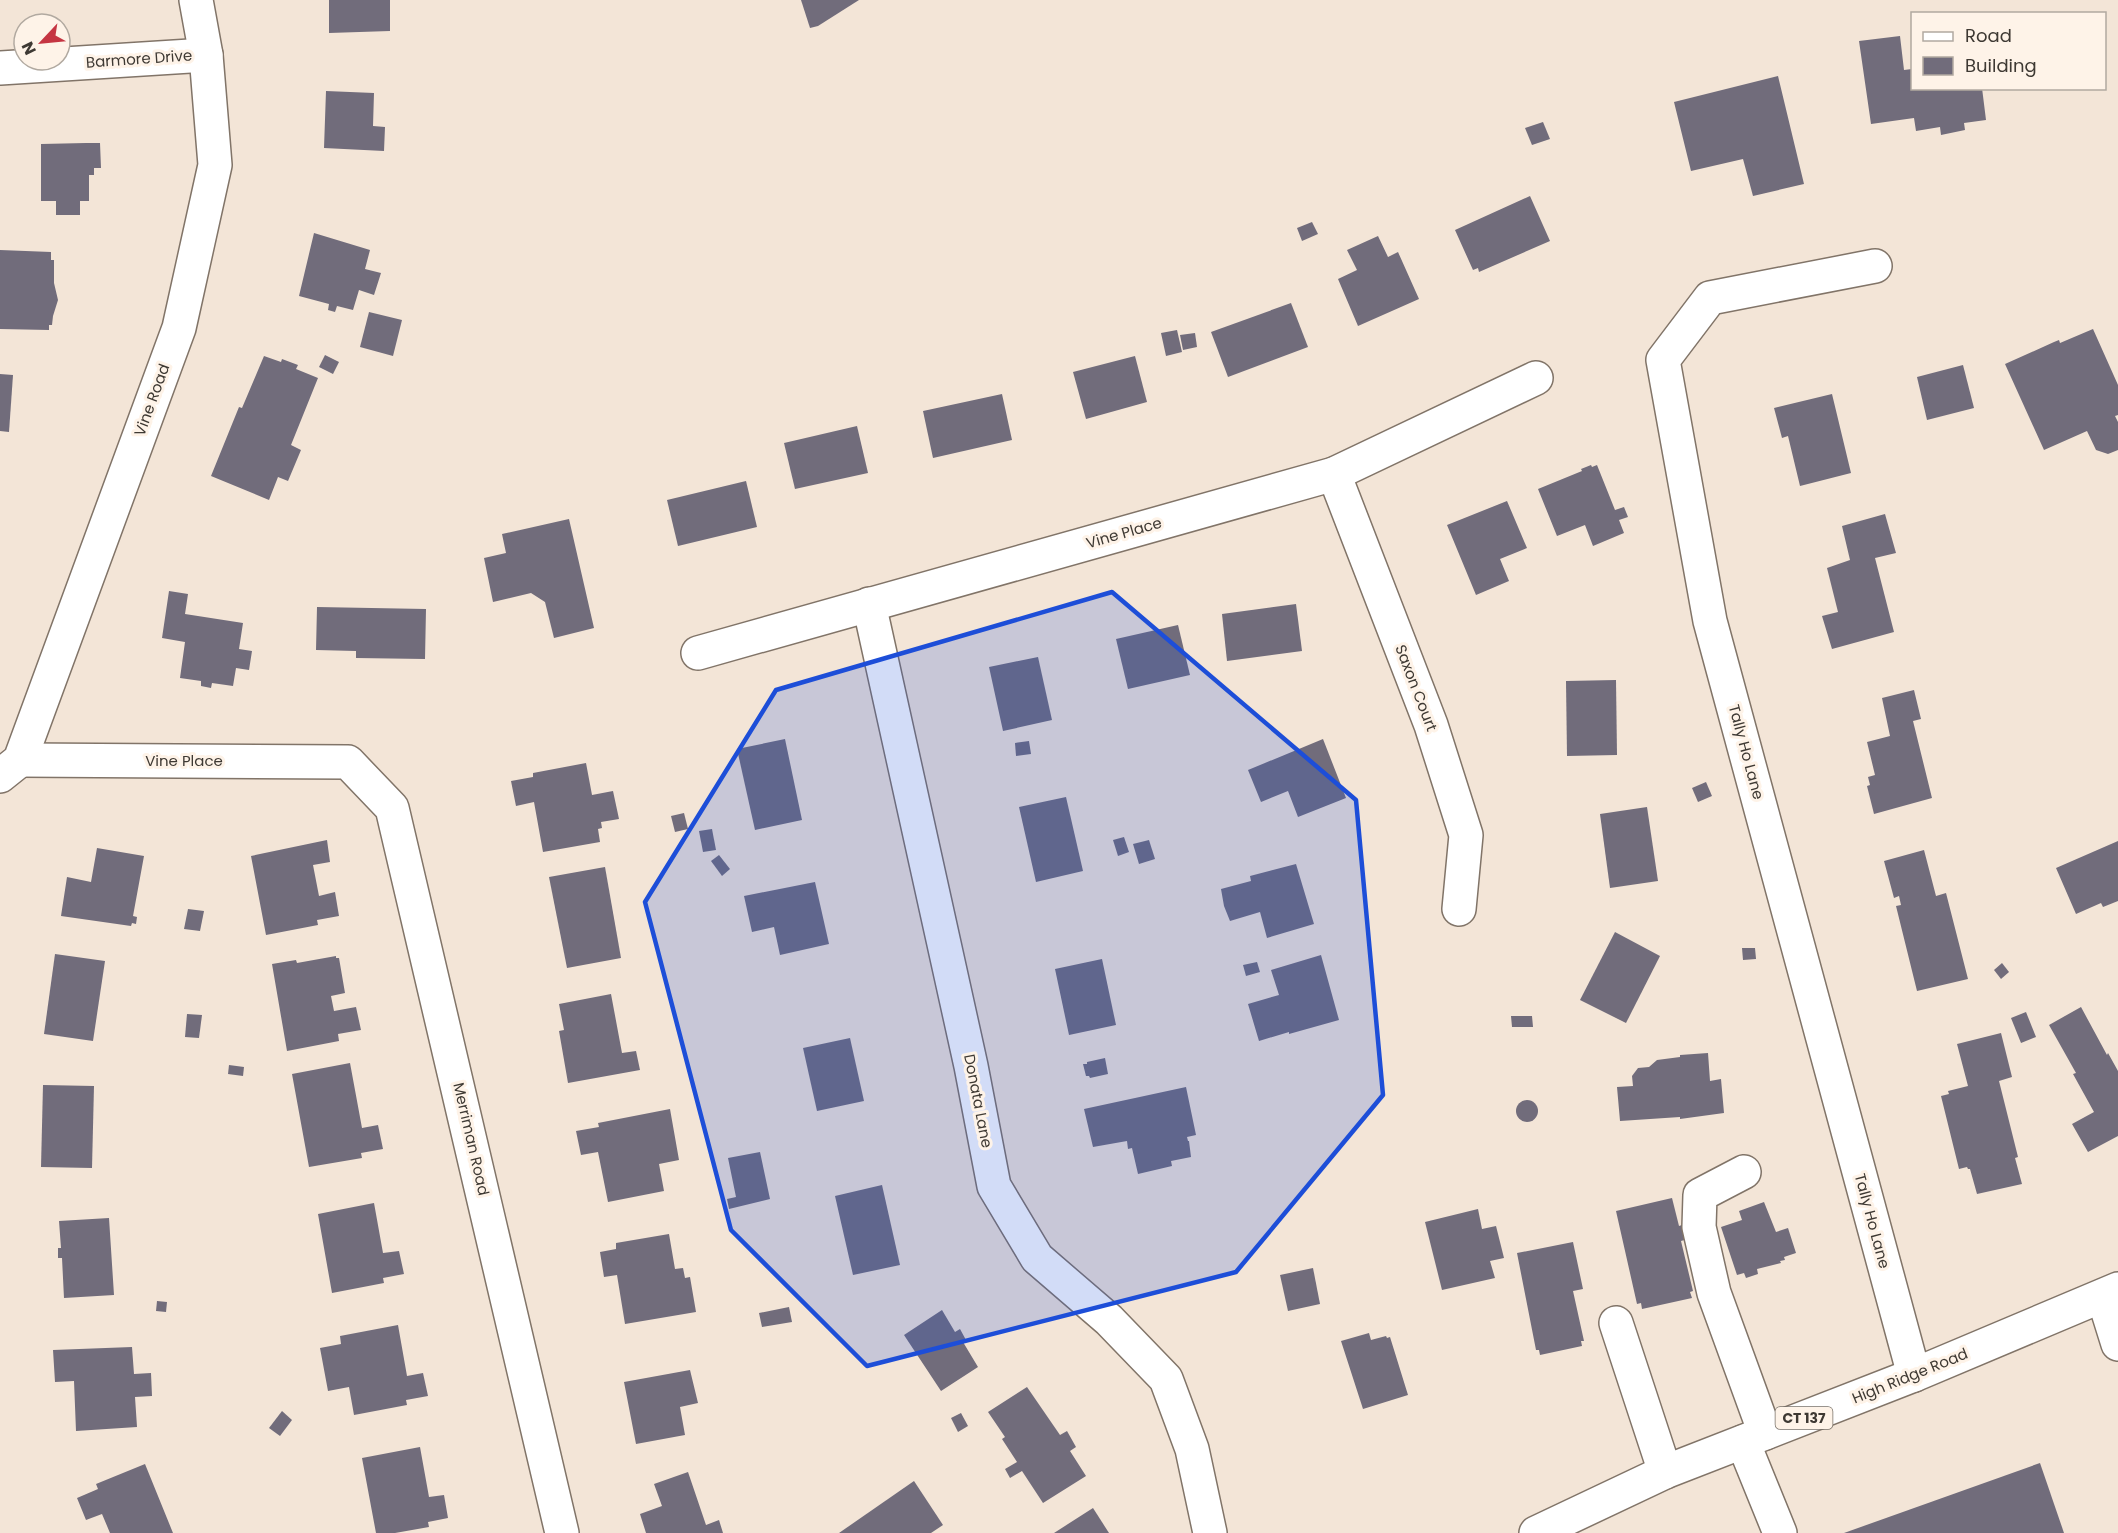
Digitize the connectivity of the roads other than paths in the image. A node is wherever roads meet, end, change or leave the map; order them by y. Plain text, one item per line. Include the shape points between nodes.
1 (196, 0) edge
2 (206, 55) junction
3 (0, 68) edge
4 (1875, 266) dead end
5 (1536, 378) dead end
6 (1334, 474) junction
7 (869, 604) junction
8 (699, 653) dead end
9 (348, 762) joint
10 (10, 768) edge
11 (1459, 909) dead end
12 (1744, 1172) dead end
13 (2110, 1293) edge
14 (1616, 1323) dead end
15 (2118, 1344) edge
16 (1914, 1376) junction
17 (1754, 1437) junction
18 (1665, 1472) junction
19 (562, 1533) edge
20 (1210, 1533) edge
21 (1536, 1533) edge
22 (1780, 1533) edge

1 - 2 street, Vine Road
2 - 3 street, Barmore Drive
2 - 10 street, Vine Road via 215,165 179,328
4 - 16 street, Tally Ho Lane via 1710,298 1663,360 1710,621
5 - 6 street, Vine Place
6 - 7 street, Vine Place
6 - 11 street, Saxon Court via 1431,725 1466,835
7 - 8 street, Vine Place
7 - 20 street, Donata Lane via 964,1032 994,1186 1037,1258 1109,1320 1166,1379 1192,1449
9 - 10 street, Vine Place
9 - 19 street, Merriman Road via 392,808
12 - 17 street via 1700,1195 1699,1227
13 - 15 street
13 - 16 street, High Ridge Road / CT 137
14 - 18 street
16 - 17 street, High Ridge Road / CT 137
17 - 18 street, High Ridge Road / CT 137
17 - 22 street
18 - 21 street, High Ridge Road / CT 137

